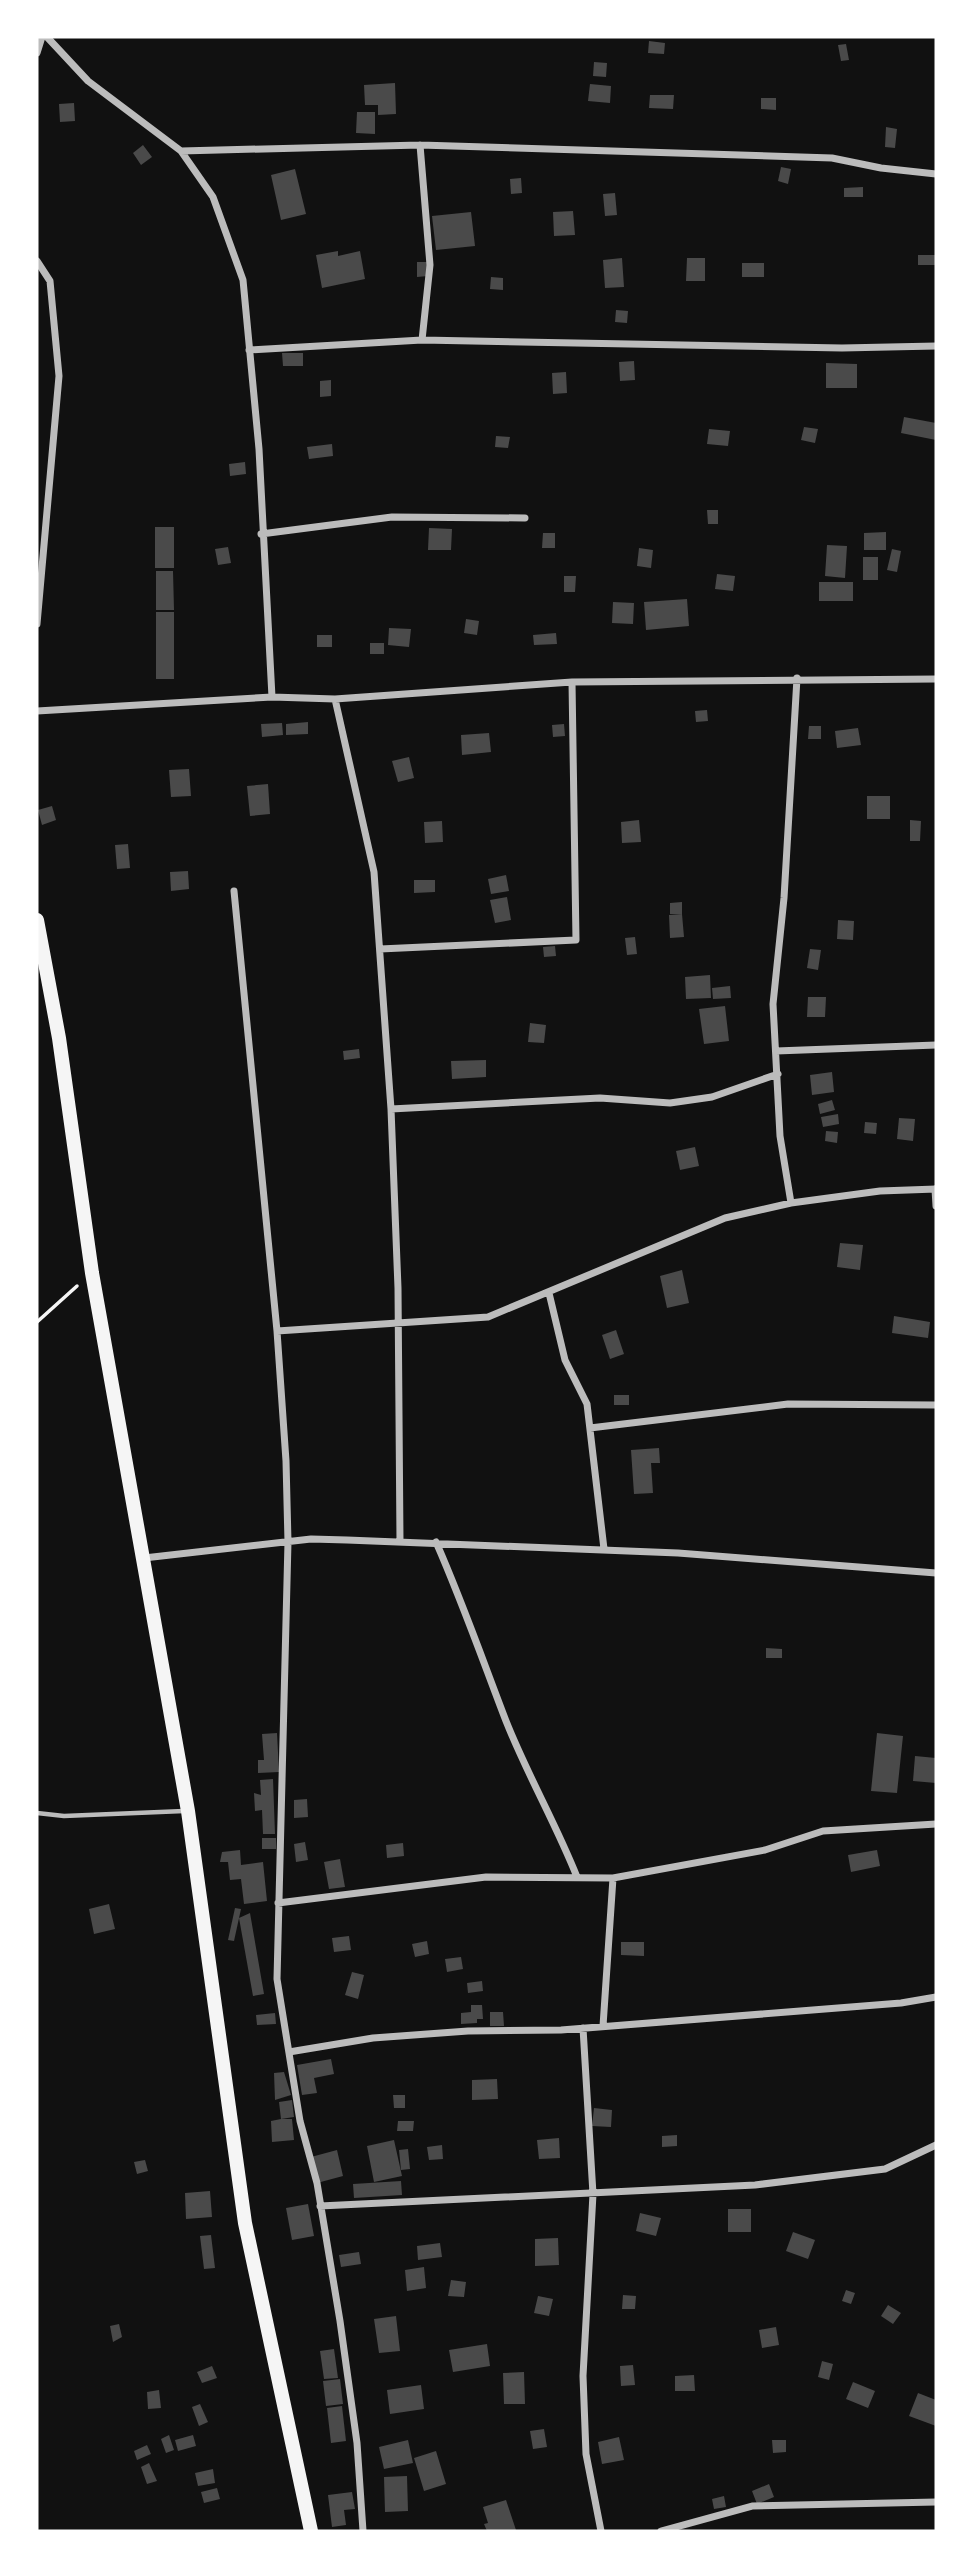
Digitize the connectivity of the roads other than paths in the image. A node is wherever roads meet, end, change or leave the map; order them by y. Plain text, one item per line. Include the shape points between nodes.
1 (42, 37) edge
2 (47, 37) edge
3 (37, 53) edge
4 (420, 145) junction
5 (181, 151) junction
6 (936, 174) edge
7 (37, 261) edge
8 (422, 340) junction
9 (936, 346) edge
10 (249, 350) junction
11 (525, 518) dead end
12 (261, 534) junction
13 (37, 624) edge
14 (797, 678) junction
15 (936, 679) edge
16 (572, 682) junction
17 (272, 697) junction
18 (335, 699) junction
19 (37, 711) edge
20 (234, 891) dead end
21 (37, 920) edge
22 (380, 949) junction
23 (936, 1045) edge
24 (776, 1051) junction
25 (778, 1074) junction
26 (391, 1109) junction
27 (935, 1189) edge
28 (791, 1203) junction
29 (936, 1206) edge
30 (549, 1293) junction
31 (398, 1324) junction
32 (277, 1331) junction
33 (936, 1405) edge
34 (590, 1428) junction
35 (400, 1541) junction
36 (288, 1542) junction
37 (436, 1542) junction
38 (604, 1549) junction
39 (143, 1558) junction
40 (936, 1573) edge
41 (188, 1811) junction
42 (37, 1813) edge
43 (936, 1824) edge
44 (577, 1877) junction
45 (613, 1878) junction
46 (278, 1903) junction
47 (936, 1997) edge
48 (603, 2026) junction
49 (583, 2028) junction
50 (289, 2052) junction
51 (936, 2145) edge
52 (593, 2194) junction
53 (320, 2206) junction
54 (936, 2502) edge
55 (312, 2531) edge
56 (363, 2531) edge
57 (601, 2531) edge
58 (661, 2531) edge

1 - 3 street
2 - 5 street via 88,81
4 - 5 street
4 - 6 street via 832,158
4 - 8 street via 430,265
5 - 10 street via 213,197 243,280
7 - 13 street via 50,281 59,376
8 - 9 street
8 - 10 street
10 - 12 street via 259,449
11 - 12 street via 392,517
12 - 17 street
14 - 15 street
14 - 16 street
14 - 24 street via 773,1004
16 - 18 street
16 - 22 street via 576,940
17 - 18 street
17 - 19 street
18 - 22 street via 374,872
20 - 32 street
21 - 39 highway via 59,1038 92,1273
22 - 26 street
23 - 24 street
24 - 25 street
25 - 26 street via 712,1097 670,1102 600,1098
25 - 28 street via 780,1136
26 - 31 street
27 - 28 street
27 - 29 street
28 - 30 street via 725,1218
30 - 31 street via 488,1317
30 - 34 street via 565,1360 587,1404
31 - 32 street
31 - 35 street
32 - 36 street
33 - 34 street via 788,1404
34 - 38 street
35 - 36 street
35 - 37 street
36 - 39 street
36 - 46 street
37 - 38 street
37 - 44 street via 507,1724
38 - 40 street
39 - 41 highway
41 - 42 lane
41 - 55 highway via 245,2223
43 - 45 street via 822,1831 765,1850
44 - 45 street
44 - 46 street via 486,1877
45 - 48 street
46 - 50 street via 277,1979
47 - 48 street
48 - 49 street
49 - 50 street via 373,2038
49 - 52 street
50 - 53 street
51 - 52 street via 885,2169 755,2185
52 - 53 street
52 - 57 street via 583,2376 586,2454
53 - 56 street via 357,2443
54 - 58 street via 752,2506

